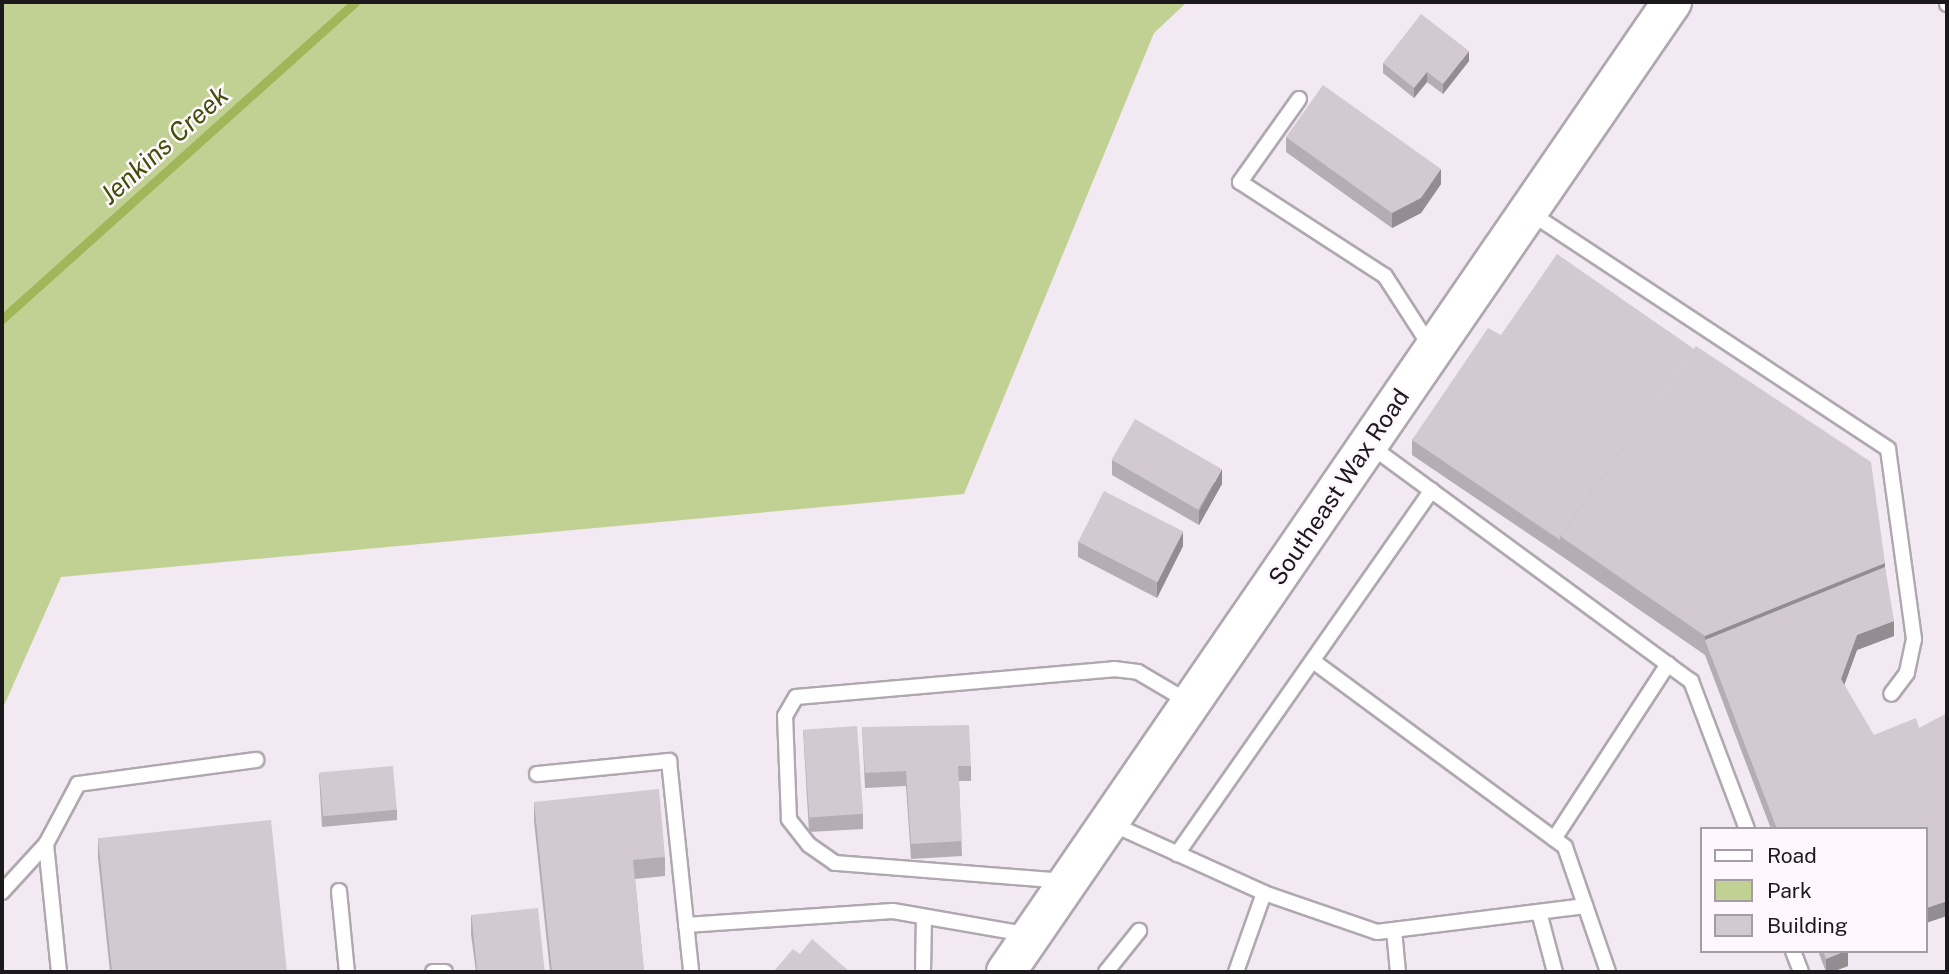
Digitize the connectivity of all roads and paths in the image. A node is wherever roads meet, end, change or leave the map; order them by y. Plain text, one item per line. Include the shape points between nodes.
1 (1672, 2) edge
2 (1299, 99) dead end
3 (1528, 211) junction
4 (1433, 350) junction
5 (1368, 444) junction
6 (1432, 491) junction
7 (1313, 661) junction
8 (1668, 664) junction
9 (1891, 694) dead end
10 (1191, 702) junction
11 (256, 760) dead end
12 (537, 774) dead end
13 (1108, 822) junction
14 (1746, 827) edge
15 (1554, 839) junction
16 (46, 844) junction
17 (1177, 854) junction
18 (1068, 881) junction
19 (339, 891) dead end
20 (2, 892) edge
21 (1264, 894) junction
22 (1585, 906) junction
23 (1539, 912) junction
24 (924, 917) junction
25 (686, 925) junction
26 (1394, 930) junction
27 (1139, 931) dead end
28 (1031, 935) junction
29 (1794, 953) edge
30 (60, 972) edge
31 (347, 972) edge
32 (433, 972) edge
33 (445, 972) edge
34 (691, 972) edge
35 (923, 972) edge
36 (1006, 972) edge
37 (1106, 972) edge
38 (1236, 972) edge
39 (1398, 972) edge
40 (1555, 972) edge
41 (1608, 972) edge
42 (1801, 972) edge

1 - 3 street, Southeast Wax Road
2 - 4 lane via 1240,182 1385,276
3 - 4 street, Southeast Wax Road
3 - 9 lane via 1888,449 1914,653
4 - 5 street, Southeast Wax Road
5 - 6 lane
5 - 10 street, Southeast Wax Road
6 - 7 lane
6 - 8 lane
7 - 15 lane
7 - 17 lane
8 - 14 lane via 1692,681
8 - 15 lane
10 - 13 street, Southeast Wax Road
10 - 18 lane via 1138,672 1114,669 796,697 785,716 789,819 809,845 835,863
11 - 16 lane via 78,784
12 - 25 lane via 669,761
13 - 17 lane
13 - 18 street, Southeast Wax Road
15 - 22 lane via 1565,847
16 - 20 lane
16 - 30 lane
17 - 21 lane
18 - 28 street, Southeast Wax Road
19 - 31 lane
21 - 26 lane via 1335,921
21 - 38 lane
22 - 23 lane
22 - 41 lane
23 - 26 lane
23 - 40 lane
24 - 25 lane via 893,911
24 - 28 lane
24 - 35 lane
25 - 34 lane
26 - 39 lane
27 - 37 lane
28 - 36 street, Southeast Wax Road
29 - 42 lane
32 - 33 lane

